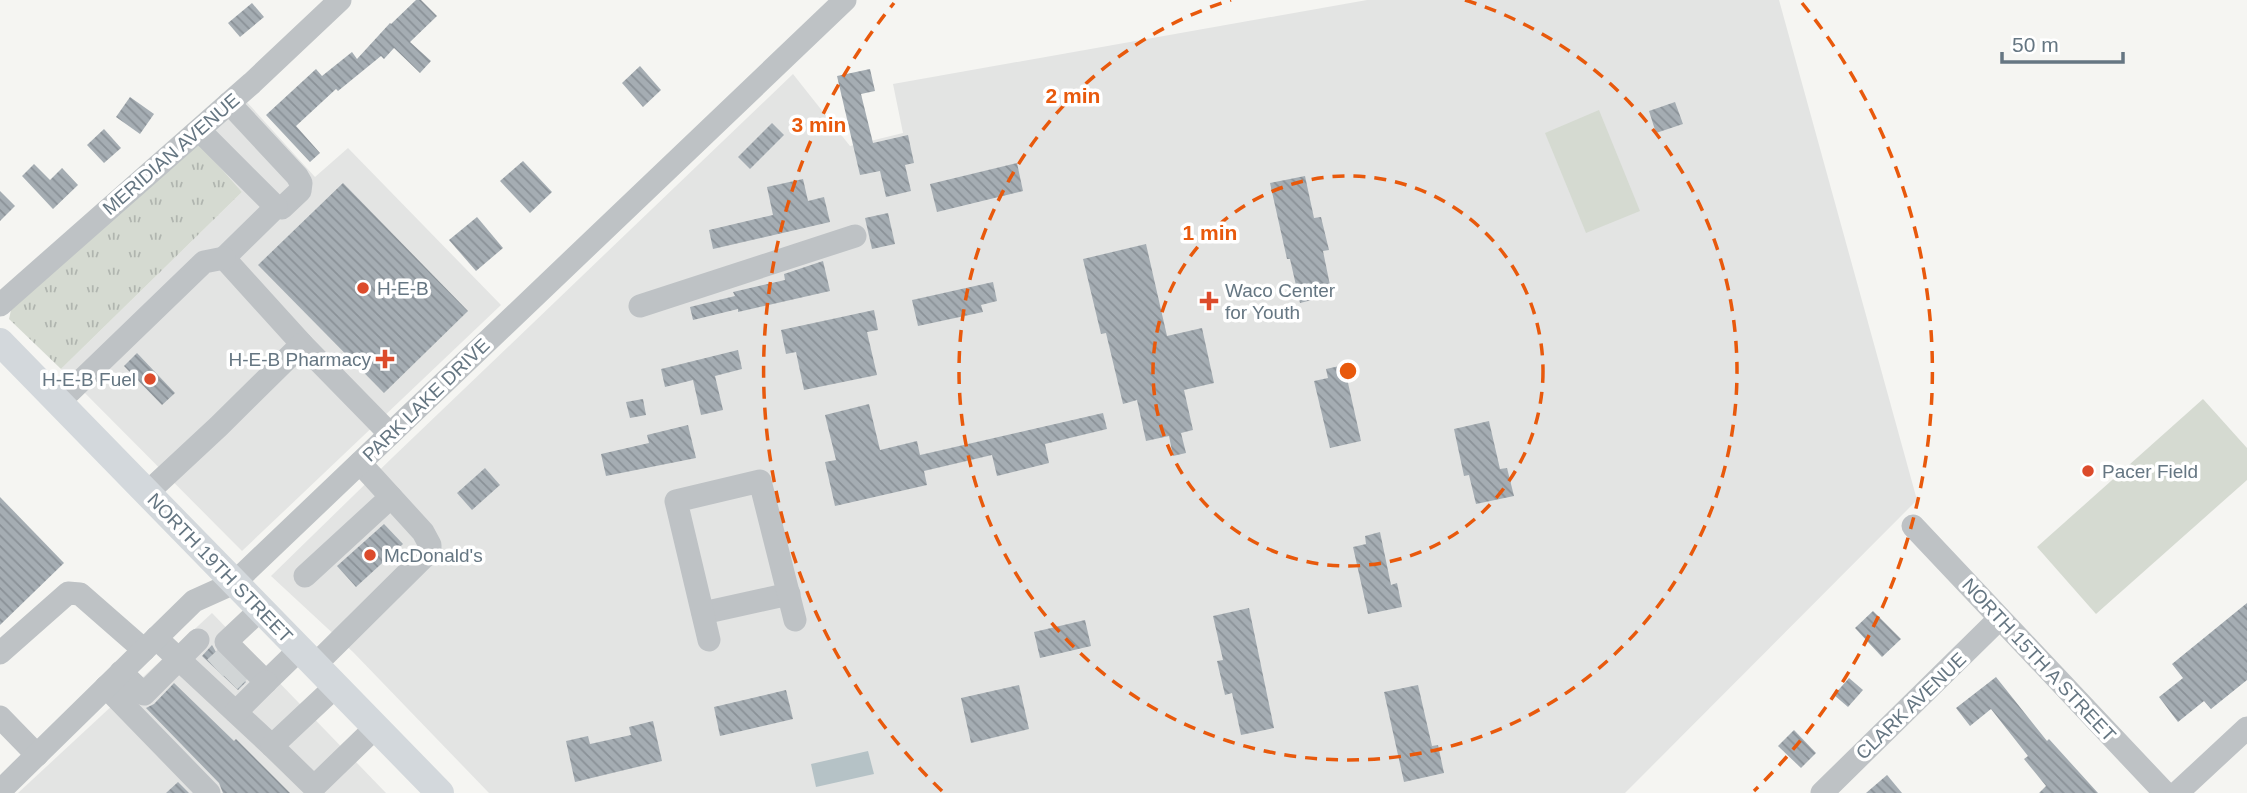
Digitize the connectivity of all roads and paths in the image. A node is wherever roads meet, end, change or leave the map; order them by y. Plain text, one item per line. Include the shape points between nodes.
1 (845, 0) edge
2 (328, 4) edge
3 (229, 103) junction
4 (199, 130) junction
5 (275, 207) junction
6 (855, 236) dead end
7 (224, 258) junction
8 (0, 305) edge
9 (640, 306) dead end
10 (0, 342) edge
11 (302, 344) junction
12 (59, 402) junction
13 (390, 434) junction
14 (360, 463) junction
15 (147, 493) junction
16 (391, 496) junction
17 (1913, 526) dead end
18 (305, 576) dead end
19 (234, 583) junction
20 (789, 594) junction
21 (260, 610) junction
22 (703, 613) junction
23 (176, 619) junction
24 (2000, 619) junction
25 (795, 620) dead end
26 (198, 640) junction
27 (709, 640) dead end
28 (150, 644) junction
29 (0, 653) edge
30 (307, 657) junction
31 (180, 659) junction
32 (227, 667) junction
33 (113, 679) junction
34 (266, 682) junction
35 (336, 686) junction
36 (136, 702) junction
37 (236, 712) junction
38 (0, 717) edge
39 (376, 727) junction
40 (2247, 728) edge
41 (272, 746) junction
42 (37, 755) junction
43 (2, 791) edge
44 (209, 793) edge
45 (440, 793) edge
46 (1822, 793) edge
47 (2165, 793) edge
48 (2177, 793) edge

1 - 13 street, PARK LAKE DRIVE
2 - 3 street, MERIDIAN AVENUE
3 - 4 street, MERIDIAN AVENUE
3 - 5 street via 298,176 300,191 282,208
4 - 5 street
4 - 8 street, MERIDIAN AVENUE
5 - 7 street
6 - 9 street
7 - 11 street
7 - 12 street via 204,262
10 - 12 main road, NORTH 19TH STREET
11 - 13 street
11 - 15 street
12 - 15 main road, NORTH 19TH STREET
13 - 14 street, PARK LAKE DRIVE
14 - 16 street
14 - 19 street, PARK LAKE DRIVE
15 - 19 main road, NORTH 19TH STREET
16 - 18 street
16 - 30 street via 423,531 430,551
17 - 24 street, NORTH 15TH A STREET
19 - 21 main road, NORTH 19TH STREET
19 - 23 street, PARK LAKE DRIVE via 194,601
20 - 22 street
20 - 22 street via 760,481 676,501
20 - 25 street
21 - 30 main road, NORTH 19TH STREET
21 - 32 street
22 - 27 street
23 - 26 street
23 - 28 street, PARK LAKE DRIVE
24 - 46 street, CLARK AVENUE
24 - 47 street, NORTH 15TH A STREET
26 - 31 street
26 - 32 street
28 - 29 street via 80,594 68,593
28 - 31 street
28 - 33 street, PARK LAKE DRIVE
30 - 34 street
30 - 35 main road, NORTH 19TH STREET
31 - 32 street
31 - 36 street
32 - 34 street
32 - 37 street
33 - 36 street
33 - 42 street, PARK LAKE DRIVE
34 - 37 street
35 - 39 main road, NORTH 19TH STREET
35 - 41 street
36 - 44 street
37 - 41 street
38 - 42 street
39 - 41 street via 314,787
39 - 45 main road, NORTH 19TH STREET
40 - 48 street
42 - 43 street, PARK LAKE DRIVE

